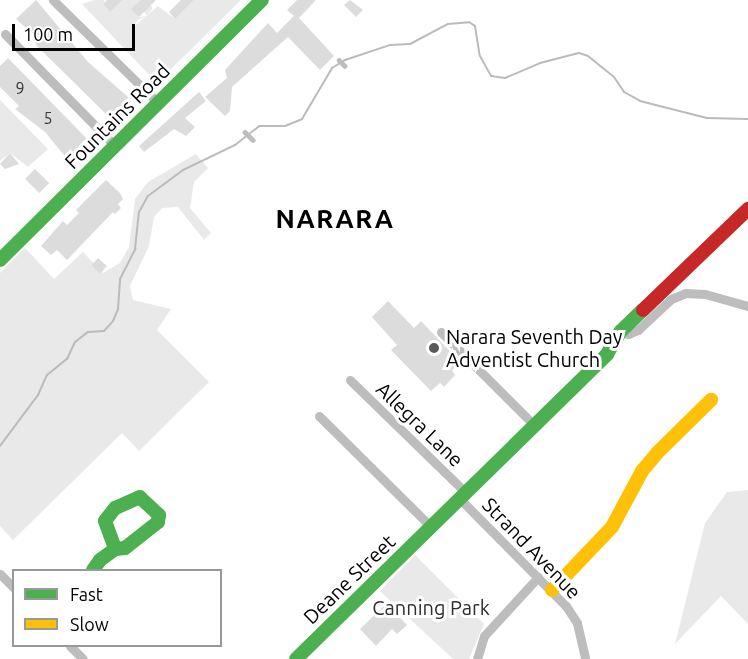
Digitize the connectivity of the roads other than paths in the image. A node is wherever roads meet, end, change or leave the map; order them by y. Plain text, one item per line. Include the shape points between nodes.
1 (53, 0) edge
2 (262, 0) edge
3 (4, 34) dead end
4 (339, 60) dead end
5 (345, 66) dead end
6 (158, 103) junction
7 (245, 132) dead end
8 (253, 140) dead end
9 (114, 145) junction
10 (748, 209) edge
11 (0, 260) edge
12 (748, 306) edge
13 (621, 331) junction
14 (441, 332) dead end
15 (350, 380) dead end
16 (711, 400) dead end
17 (319, 416) dead end
18 (534, 425) junction
19 (463, 496) junction
20 (430, 527) junction
21 (115, 549) dead end
22 (94, 569) edge
23 (0, 574) edge
24 (538, 577) junction
25 (12, 586) edge
26 (552, 590) junction
27 (72, 647) edge
28 (83, 659) edge
29 (296, 659) edge
30 (477, 659) edge
31 (585, 659) edge

1 - 6 street
2 - 6 street, Fountains Road
3 - 9 street
4 - 5 lane
6 - 9 street, Fountains Road
7 - 8 lane
9 - 11 street, Fountains Road
10 - 13 street, Deane Street
12 - 13 street via 686,293 671,300 638,330 628,334
13 - 18 street, Deane Street via 607,354
14 - 18 street
15 - 19 street, Allegra Lane
16 - 26 street via 657,453 606,535
17 - 20 street
18 - 19 street, Deane Street
19 - 20 street, Deane Street
19 - 24 street, Strand Avenue
20 - 29 street, Deane Street
21 - 22 street
23 - 25 street
24 - 26 street, Strand Avenue
24 - 30 street via 484,636
26 - 31 street, Strand Avenue via 577,623
27 - 28 street

